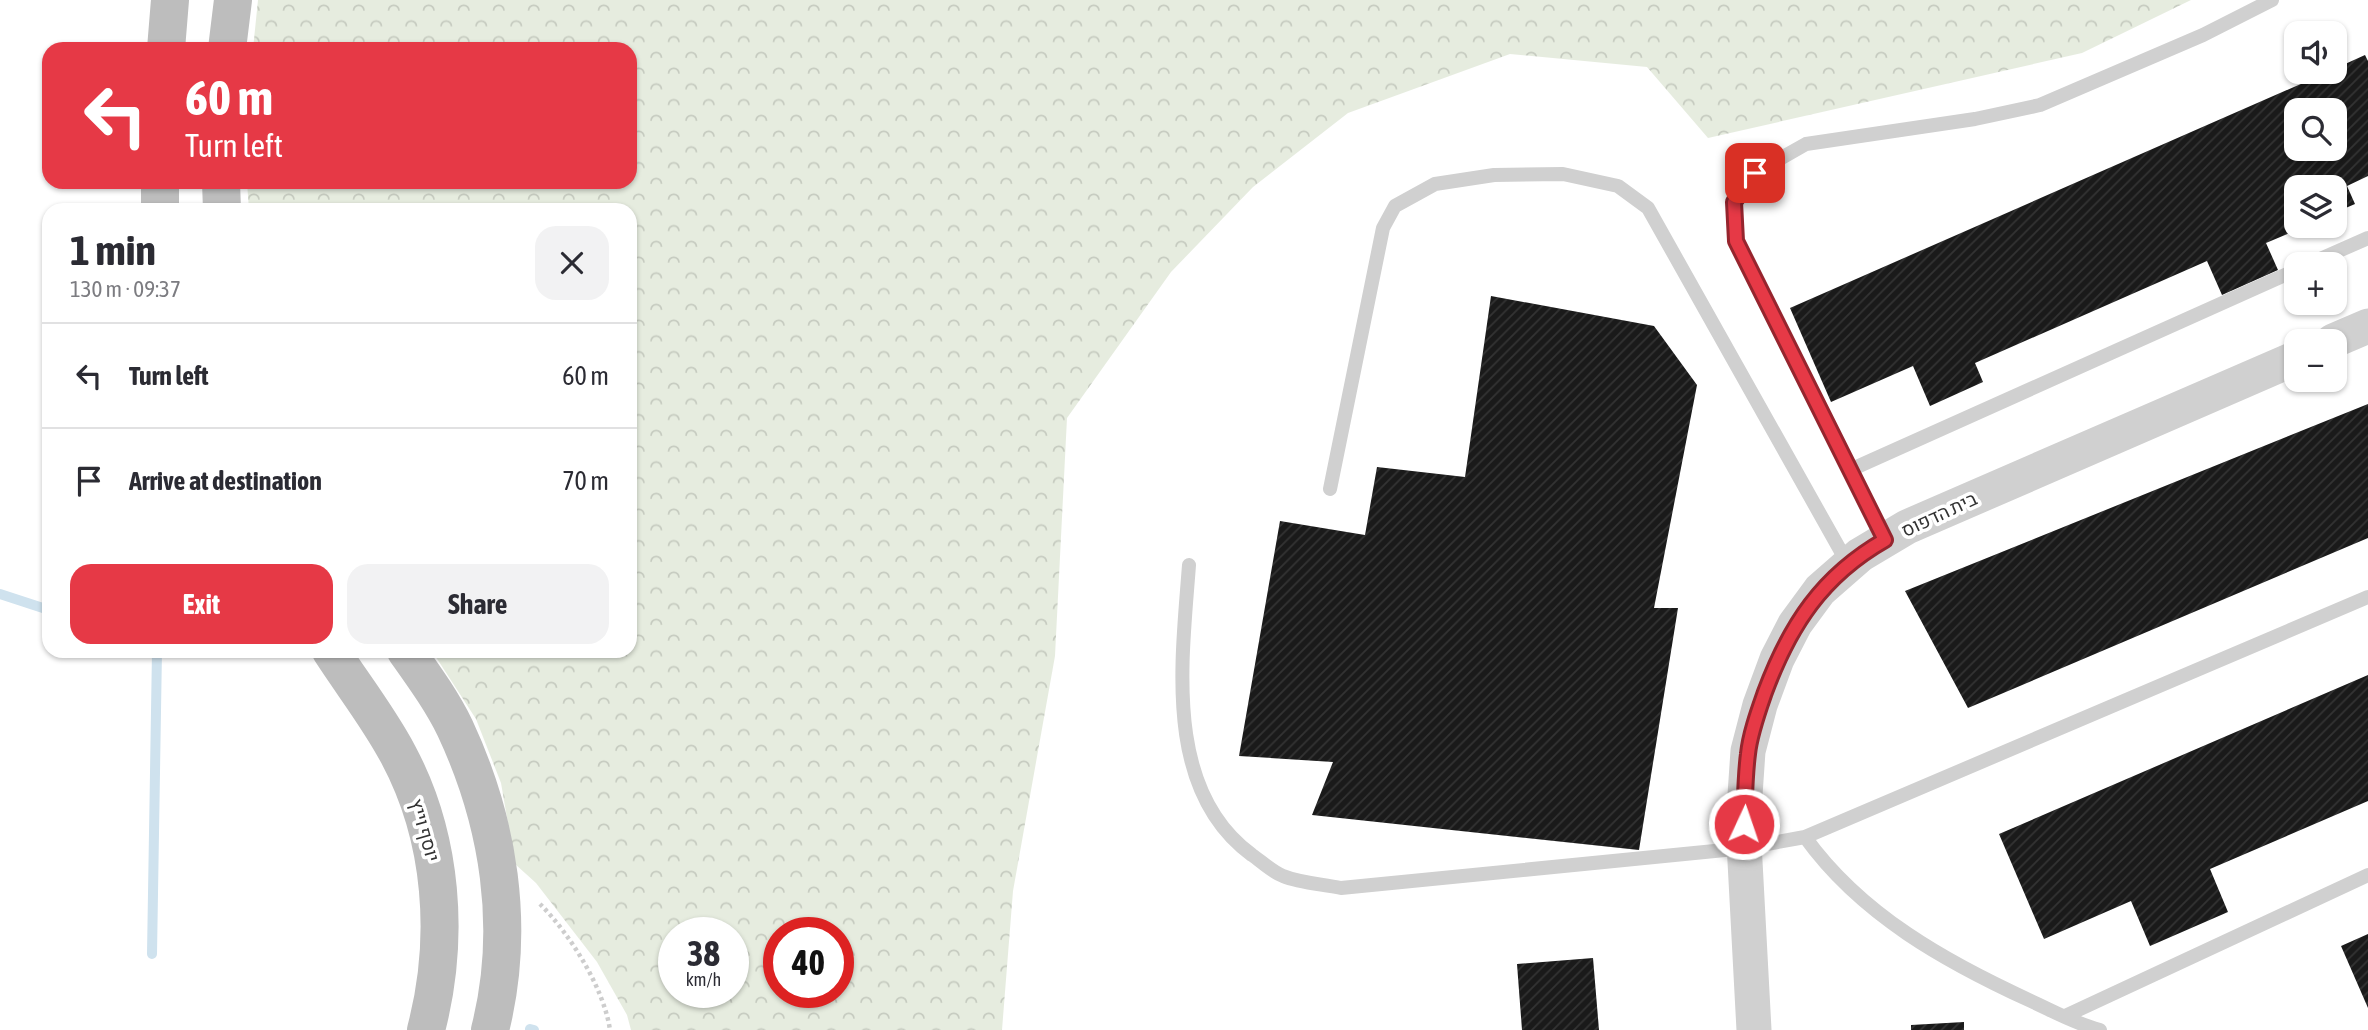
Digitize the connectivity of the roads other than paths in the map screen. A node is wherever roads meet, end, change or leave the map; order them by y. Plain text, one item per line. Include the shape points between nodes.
1 (170, 0) edge
2 (233, 0) edge
3 (2272, 0) edge
4 (167, 42) edge
5 (228, 42) edge
6 (2368, 237) edge
7 (2335, 252) edge
8 (2284, 275) edge
9 (2368, 326) edge
10 (2347, 335) edge
11 (2284, 363) edge
12 (1850, 470) junction
13 (1330, 489) dead end
14 (1885, 540) junction
15 (1189, 565) dead end
16 (1849, 565) junction
17 (2368, 597) edge
18 (336, 658) edge
19 (410, 658) edge
20 (1805, 837) junction
21 (1745, 848) junction
22 (2368, 876) edge
23 (2065, 1016) junction
24 (426, 1030) edge
25 (490, 1030) edge
26 (1754, 1030) edge
27 (2100, 1030) edge

1 - 4 main road
2 - 5 main road
3 - 12 lane via 2040,105 1806,144 1755,173 1734,202 1736,241
6 - 7 lane
8 - 12 lane
9 - 10 street
11 - 14 street, בית הדפוס
12 - 14 lane
13 - 16 lane via 1383,228 1395,206 1435,184 1494,175 1563,174 1618,187 1647,208
14 - 16 street, בית הדפוס
15 - 21 lane via 1182,656 1183,729 1200,787 1232,840 1281,876 1341,888
16 - 21 street, בית הדפוס via 1820,590 1795,624 1760,705 1748,751
17 - 20 lane
18 - 24 main road, יוסף וייץ via 399,755 422,811 436,871 441,933 436,994
19 - 25 main road via 454,726 481,792 498,862 503,933
20 - 21 lane
20 - 23 lane via 1825,866 1908,936
21 - 26 street, בית הדפוס
22 - 23 lane
23 - 27 lane

